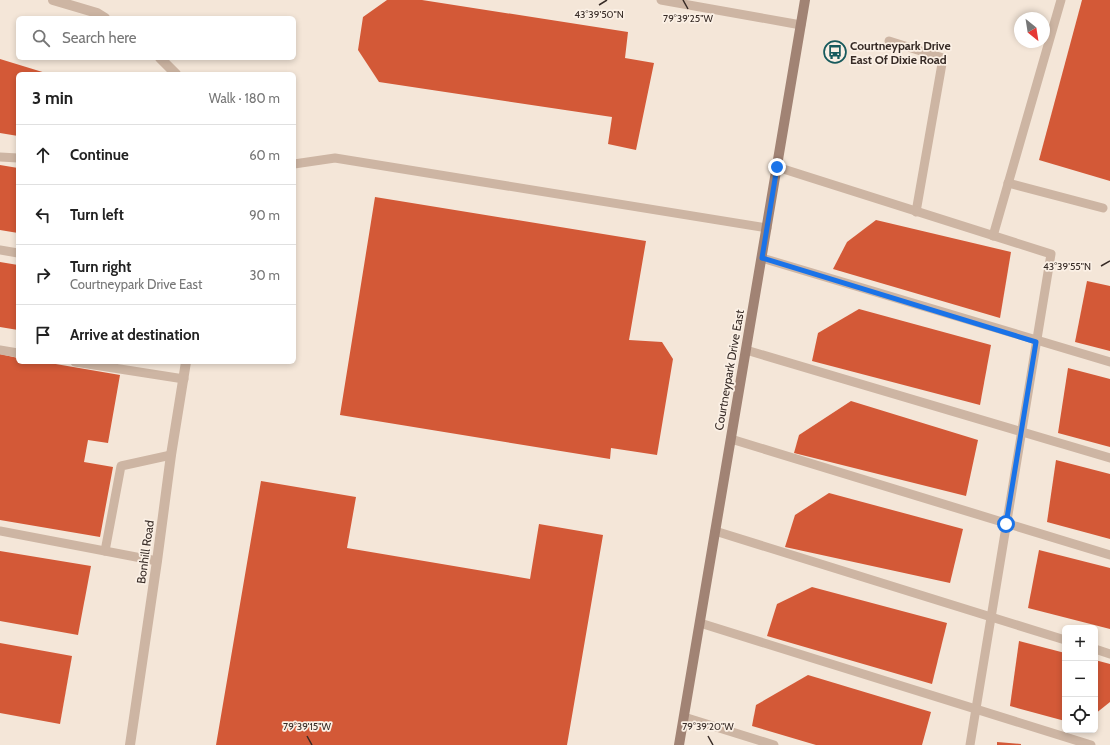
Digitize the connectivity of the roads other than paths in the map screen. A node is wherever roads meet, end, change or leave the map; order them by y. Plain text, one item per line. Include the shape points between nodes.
1 (53, 0) edge
2 (661, 0) edge
3 (806, 0) edge
4 (1061, 0) edge
5 (102, 16) edge
6 (801, 25) junction
7 (889, 41) dead end
8 (162, 60) edge
9 (174, 72) edge
10 (0, 157) edge
11 (16, 158) edge
12 (296, 164) edge
13 (777, 167) junction
14 (1008, 183) junction
15 (1103, 208) dead end
16 (916, 212) junction
17 (767, 228) junction
18 (993, 236) junction
19 (0, 250) edge
20 (16, 253) edge
21 (762, 258) junction
22 (1036, 342) junction
23 (0, 350) edge
24 (746, 350) junction
25 (16, 353) edge
26 (1110, 362) edge
27 (87, 364) edge
28 (186, 364) edge
29 (184, 379) junction
30 (1022, 432) junction
31 (731, 439) junction
32 (171, 455) junction
33 (1110, 458) edge
34 (1006, 524) junction
35 (0, 531) edge
36 (715, 531) junction
37 (105, 551) junction
38 (1110, 555) edge
39 (157, 561) junction
40 (991, 617) junction
41 (700, 623) junction
42 (1062, 639) edge
43 (1098, 651) edge
44 (1110, 654) edge
45 (976, 709) junction
46 (684, 717) junction
47 (130, 745) edge
48 (679, 745) edge
49 (774, 745) edge
50 (970, 745) edge
51 (1091, 745) edge

1 - 5 street
2 - 6 lane
3 - 6 street, Courtneypark Drive East
4 - 14 lane
6 - 13 street, Courtneypark Drive East
7 - 16 lane via 943,58
8 - 9 street
10 - 11 lane
12 - 17 lane via 335,158
13 - 16 lane
13 - 17 street, Courtneypark Drive East
14 - 15 lane
14 - 18 lane
16 - 18 lane
17 - 21 street, Courtneypark Drive East
18 - 22 lane via 1051,254
19 - 20 lane
21 - 22 lane
21 - 24 street, Courtneypark Drive East
22 - 26 lane
22 - 30 lane
23 - 25 lane
24 - 30 lane
24 - 31 street, Courtneypark Drive East
27 - 29 lane
28 - 29 street, Bonhill Road
29 - 32 street, Bonhill Road
30 - 33 lane
30 - 34 lane
31 - 34 lane
31 - 36 street, Courtneypark Drive East
32 - 37 lane via 121,466
32 - 39 street, Bonhill Road
34 - 38 lane
34 - 40 lane
35 - 37 lane
36 - 40 lane
36 - 41 street, Courtneypark Drive East
37 - 39 lane
39 - 47 street, Bonhill Road
40 - 42 lane
40 - 45 lane
41 - 45 lane
41 - 46 street, Courtneypark Drive East
43 - 44 lane
45 - 50 lane
45 - 51 lane
46 - 48 street, Courtneypark Drive East
46 - 49 lane

